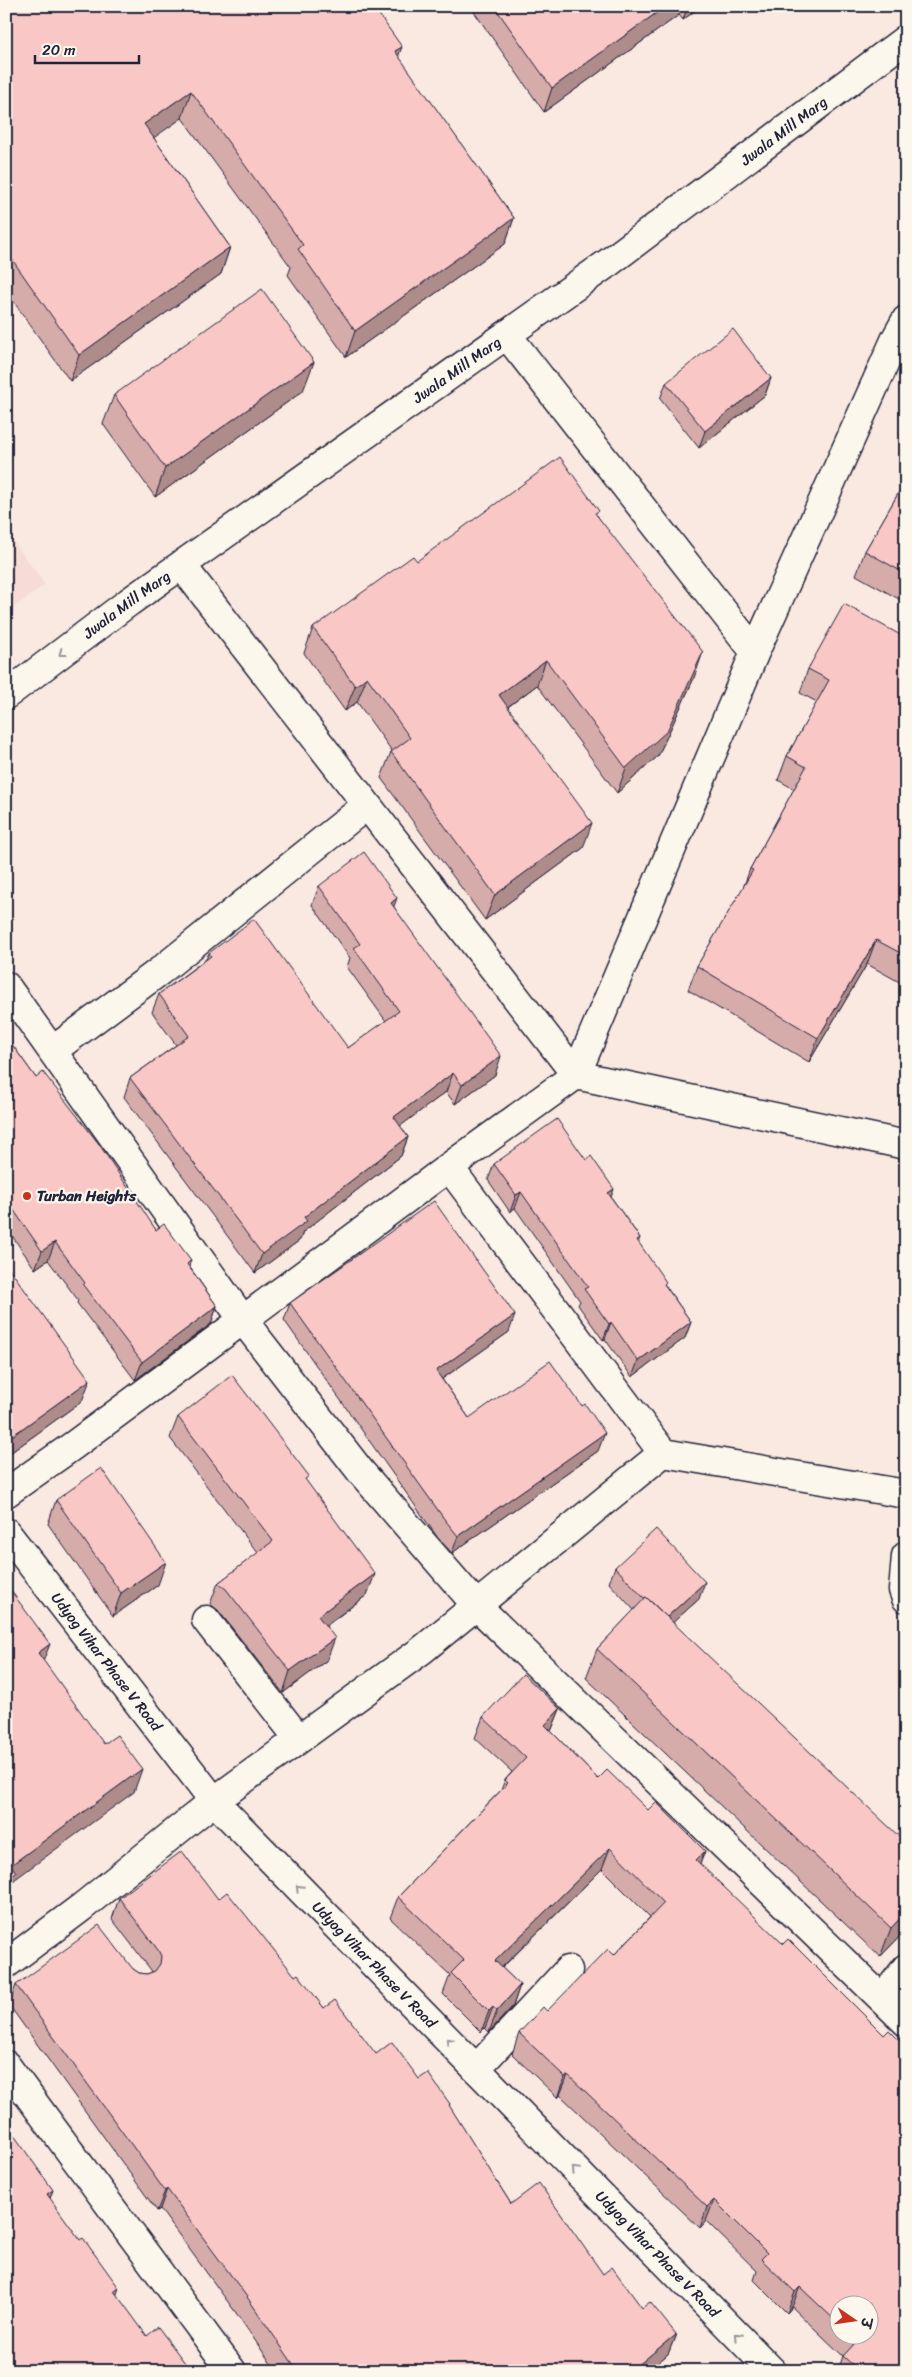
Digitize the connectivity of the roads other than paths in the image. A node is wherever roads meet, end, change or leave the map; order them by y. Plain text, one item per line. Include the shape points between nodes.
1 (906, 39) edge
2 (906, 320) edge
3 (507, 335) junction
4 (183, 567) junction
5 (755, 652) junction
6 (6, 695) edge
7 (367, 805) junction
8 (6, 986) edge
9 (52, 1051) junction
10 (576, 1075) junction
11 (906, 1145) edge
12 (449, 1167) junction
13 (243, 1320) junction
14 (663, 1453) junction
15 (6, 1493) edge
16 (906, 1494) edge
17 (6, 1532) edge
18 (906, 1556) edge
19 (906, 1598) edge
20 (477, 1606) junction
21 (206, 1620) dead end
22 (298, 1738) junction
23 (214, 1801) junction
24 (6, 1964) edge
25 (906, 1968) edge
26 (568, 1970) dead end
27 (882, 1999) junction
28 (906, 2022) edge
29 (6, 2065) edge
30 (476, 2069) junction
31 (232, 2371) edge
32 (772, 2371) edge

1 - 3 street, Jwala Mill Marg
2 - 5 street
3 - 4 street, Jwala Mill Marg
3 - 5 street
4 -> 6 street, Jwala Mill Marg via 130,602
4 - 7 street
5 - 10 street
7 - 9 street via 160,971
7 - 10 street
8 - 9 street
9 - 13 street
10 - 11 street
10 - 12 street
12 - 13 street
12 - 14 street
13 - 15 street
13 - 20 street via 361,1472
14 - 16 street
14 - 20 street
17 - 23 street, Udyog Vihar Phase V Road
18 - 19 street via 903,1590
20 - 22 street via 422,1650
20 - 27 street
21 - 22 street
22 - 23 street
23 - 24 street via 88,1916
30 -> 23 street, Udyog Vihar Phase V Road
25 - 27 street
26 - 30 street
27 - 28 street
29 - 31 street
32 -> 30 street, Udyog Vihar Phase V Road

